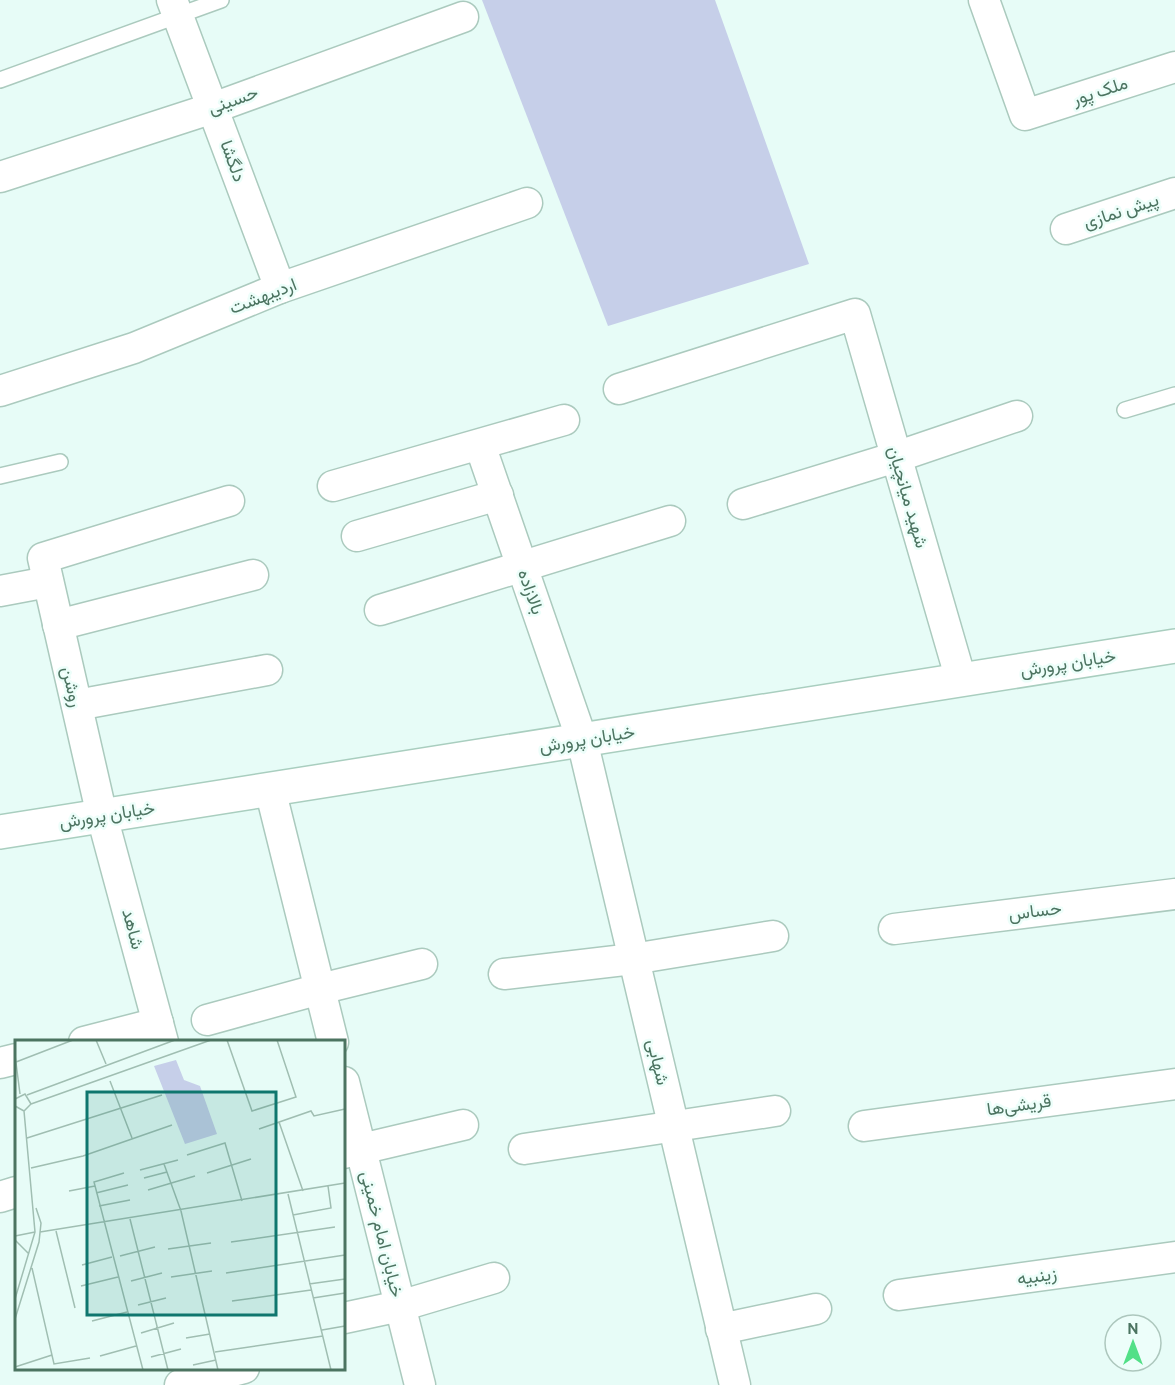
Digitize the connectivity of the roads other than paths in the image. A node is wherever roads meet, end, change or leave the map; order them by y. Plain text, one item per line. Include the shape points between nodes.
1 (221, 0) edge
2 (984, 0) edge
3 (176, 8) edge
4 (463, 17) dead end
5 (1175, 67) edge
6 (0, 80) edge
7 (213, 108) junction
8 (0, 177) edge
9 (1175, 194) edge
10 (527, 203) dead end
11 (1066, 229) dead end
12 (280, 288) junction
13 (619, 389) dead end
14 (0, 391) edge
15 (1175, 395) edge
16 (1125, 410) dead end
17 (1017, 416) dead end
18 (564, 420) dead end
19 (480, 444) junction
20 (896, 457) junction
21 (60, 462) dead end
22 (0, 476) edge
23 (333, 486) dead end
24 (498, 495) junction
25 (229, 501) dead end
26 (743, 504) dead end
27 (670, 521) dead end
28 (357, 536) dead end
29 (523, 568) junction
30 (45, 570) junction
31 (253, 575) dead end
32 (0, 591) edge
33 (380, 610) dead end
34 (58, 624) junction
35 (1175, 646) edge
36 (267, 670) dead end
37 (961, 680) junction
38 (77, 705) junction
39 (582, 740) junction
40 (270, 789) junction
41 (102, 816) junction
42 (0, 832) edge
43 (1175, 894) edge
44 (894, 929) dead end
45 (773, 936) dead end
46 (633, 959) junction
47 (422, 964) dead end
48 (504, 974) dead end
49 (320, 989) junction
50 (207, 1020) dead end
51 (160, 1032) edge
52 (92, 1040) edge
53 (333, 1040) edge
54 (15, 1059) edge
55 (0, 1063) edge
56 (1175, 1084) edge
57 (345, 1091) edge
58 (775, 1111) dead end
59 (463, 1125) dead end
60 (673, 1126) junction
61 (864, 1126) dead end
62 (524, 1149) dead end
63 (352, 1151) edge
64 (15, 1192) edge
65 (0, 1197) edge
66 (1175, 1257) edge
67 (494, 1278) dead end
68 (899, 1295) dead end
69 (400, 1306) junction
70 (816, 1309) dead end
71 (345, 1318) edge
72 (722, 1329) junction
73 (236, 1370) edge
74 (252, 1370) edge
75 (180, 1385) edge
76 (256, 1385) edge
77 (420, 1385) edge
78 (735, 1385) edge

1 - 3 lane
2 - 5 street, ملک پور via 1025,115
3 - 6 lane
3 - 7 street, دلگشا
4 - 7 street, حسینی
7 - 8 street, حسینی
7 - 12 street, دلگشا
9 - 11 street, پیش نمازی
10 - 12 street, اردیبهشت
12 - 14 street, اردیبهشت via 134,348
13 - 20 street, شهید میانچیان via 855,314
15 - 16 lane
17 - 20 street
18 - 19 street
19 - 23 street
19 - 24 street, بالازاده
20 - 26 street
20 - 37 street, شهید میانچیان
21 - 22 lane
24 - 28 street
24 - 29 street, بالازاده
25 - 30 street
27 - 29 street
29 - 33 street
29 - 39 street, بالازاده
30 - 32 street
30 - 34 street, روشن
31 - 34 street
34 - 38 street, روشن
35 - 37 main road, خیابان پرورش
36 - 38 street
37 - 39 main road, خیابان پرورش
38 - 41 street, روشن
39 - 40 main road, خیابان پرورش
39 - 46 street, شهابی
40 - 41 main road, خیابان پرورش
40 - 49 street
41 - 42 main road, خیابان پرورش
41 - 51 street, شاهد
43 - 44 street, حساس
45 - 46 street
46 - 48 street
46 - 60 street, شهابی
47 - 49 street
49 - 50 street
49 - 53 street
51 - 52 street
54 - 55 street
56 - 61 street, قریشی‌ها
57 - 63 street, خیابان امام خمینی
58 - 60 street
59 - 63 street
60 - 62 street
60 - 72 street, شهابی
63 - 69 street, خیابان امام خمینی
64 - 65 street
66 - 68 street, زینبیه
67 - 69 street
69 - 71 street
69 - 77 street, خیابان امام خمینی
70 - 72 street
72 - 78 street, شهابی
73 - 75 street
74 - 76 street

